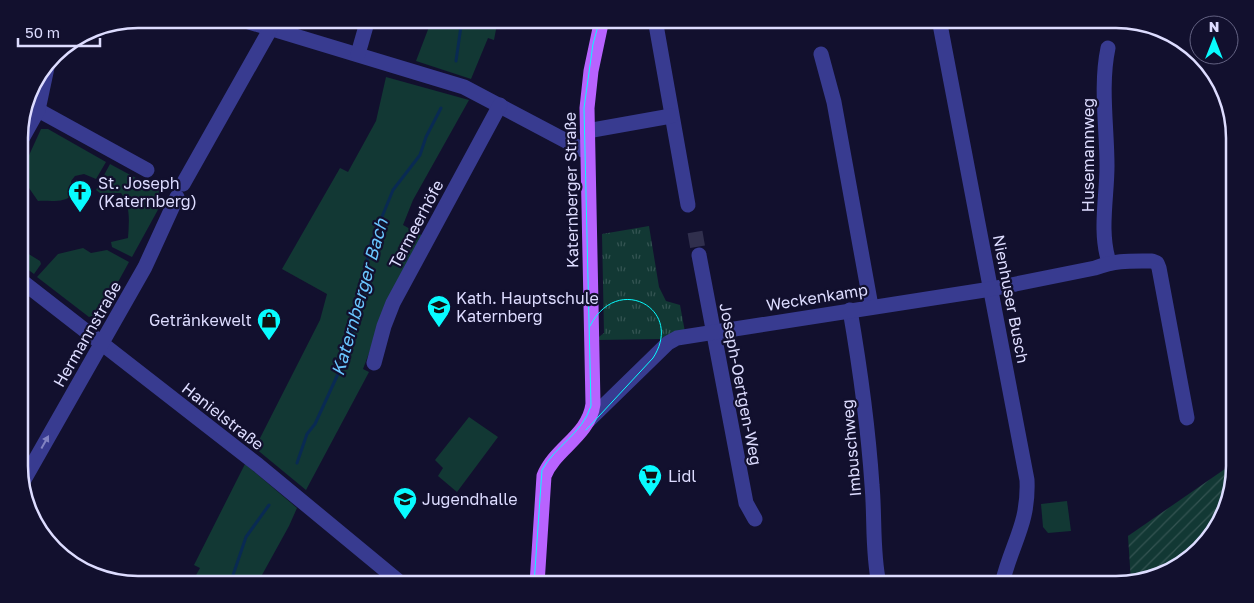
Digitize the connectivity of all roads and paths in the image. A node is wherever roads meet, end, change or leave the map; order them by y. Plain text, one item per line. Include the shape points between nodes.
1 (271, 28) edge
2 (293, 28) edge
3 (365, 28) edge
4 (600, 28) edge
5 (656, 28) edge
6 (941, 28) edge
7 (1108, 48) dead end
8 (358, 54) junction
9 (821, 54) dead end
10 (45, 78) edge
11 (500, 105) junction
12 (38, 110) junction
13 (671, 116) junction
14 (28, 128) edge
15 (587, 131) junction
16 (587, 152) junction
17 (147, 170) dead end
18 (688, 206) dead end
19 (699, 255) tunnel mouth
20 (1109, 262) junction
21 (28, 286) edge
22 (990, 289) junction
23 (871, 306) junction
24 (850, 310) junction
25 (713, 332) junction
26 (101, 343) junction
27 (374, 364) dead end
28 (1186, 418) dead end
29 (588, 422) junction
30 (28, 473) edge
31 (755, 519) dead end
32 (877, 575) edge
33 (1005, 575) edge
34 (392, 576) edge
35 (538, 576) edge

1 - 26 street, Hermannstraße via 180,190 145,267
2 - 8 street
3 - 8 street
4 - 15 main road, Katernberger Straße via 588,87
5 - 13 street
6 - 22 street, Nienhuser Busch
7 - 20 street, Husemannweg via 1103,71 1107,166 1104,244
8 - 11 street via 464,87
9 - 23 street via 834,102
10 - 12 street
11 - 16 street
11 - 27 street, Termeerhöfe via 394,303
12 - 14 street
12 - 17 street
13 - 15 street
13 - 18 street
15 - 16 main road, Katernberger Straße
16 - 29 main road, Katernberger Straße via 593,392
19 - 25 street, Joseph-Oertgen-Weg
20 - 22 street via 1095,268
20 - 28 street via 1152,261 1160,268
21 - 26 street, Hanielstraße
22 - 23 street, Weckenkamp
22 - 33 street, Nienhuser Busch via 1027,492 1022,527
23 - 24 street, Weckenkamp
24 - 25 street, Weckenkamp
24 - 32 street, Imbuschweg via 864,393
25 - 29 street, Weckenkamp via 672,340
25 - 31 street, Joseph-Oertgen-Weg via 746,503
30 -> 26 street, Hermannstraße
26 - 34 street, Hanielstraße via 258,465
29 - 35 main road via 551,463 544,476

